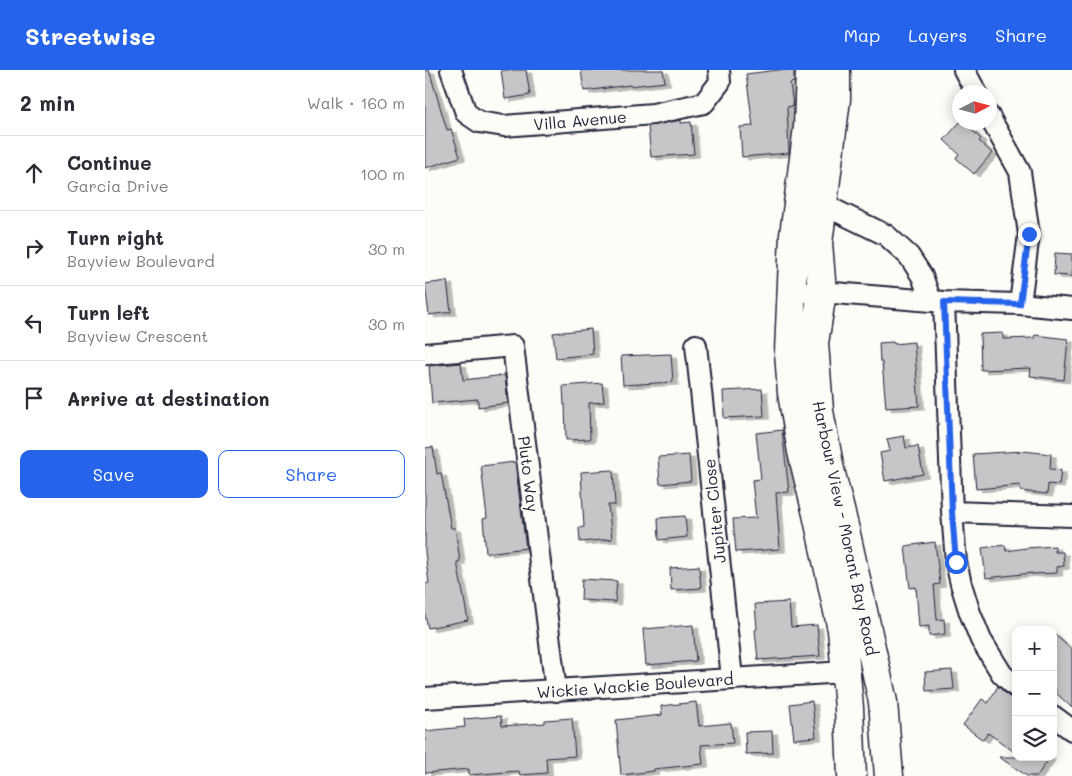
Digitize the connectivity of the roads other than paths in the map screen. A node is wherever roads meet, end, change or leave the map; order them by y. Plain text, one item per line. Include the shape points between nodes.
1 (451, 70) edge
2 (719, 70) edge
3 (811, 70) edge
4 (836, 70) edge
5 (964, 70) edge
6 (972, 85) edge
7 (997, 130) edge
8 (822, 204) junction
9 (792, 292) junction
10 (822, 292) junction
11 (937, 301) junction
12 (1020, 304) junction
13 (1072, 308) edge
14 (696, 345) dead end
15 (425, 354) edge
16 (952, 512) junction
17 (1072, 516) edge
18 (845, 672) junction
19 (732, 678) junction
20 (1012, 683) edge
21 (557, 691) junction
22 (425, 698) edge
23 (1057, 719) edge
24 (1072, 730) edge
25 (852, 776) edge
26 (889, 776) edge

1 - 2 street, Villa Avenue via 466,113 479,122 505,126 653,114 704,103 720,82
3 - 9 highway, Harbour View - Morant Bay Road via 793,235
4 - 8 highway, Harbour View - Morant Bay Road via 836,99
5 - 6 street
7 - 12 street via 1020,172 1029,234
8 - 10 highway, Harbour View - Morant Bay Road via 818,243
8 - 11 street via 886,235 909,256
9 - 10 street
9 - 18 highway, Harbour View - Morant Bay Road via 789,352 792,393 842,630
10 - 11 street
10 - 26 highway, Harbour View - Morant Bay Road via 814,343 819,411 883,702
11 - 12 street
11 - 16 street
12 - 13 street
14 - 19 street, Jupiter Close
15 - 21 street, Pluto Way via 513,346
16 - 17 street
16 - 20 street via 956,562 970,614 981,640 1002,674
18 - 19 street, Wickie Wackie Boulevard
18 - 25 highway, Harbour View - Morant Bay Road
19 - 21 street, Wickie Wackie Boulevard
21 - 22 street, Wickie Wackie Boulevard
23 - 24 street

